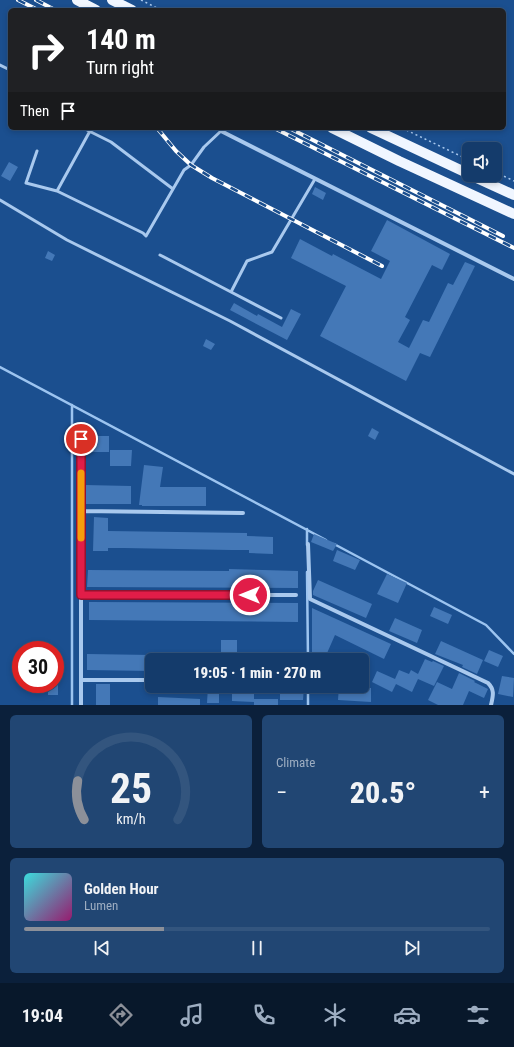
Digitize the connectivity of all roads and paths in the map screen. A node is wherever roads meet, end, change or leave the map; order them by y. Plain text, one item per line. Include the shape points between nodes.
1 (77, 0) edge
2 (112, 0) edge
3 (141, 0) edge
4 (92, 8) edge
5 (128, 8) edge
6 (157, 8) edge
7 (336, 130) edge
8 (375, 130) edge
9 (406, 130) edge
10 (90, 131) joint
11 (221, 131) joint
12 (37, 151) dead end
13 (462, 157) edge
14 (462, 171) edge
15 (502, 175) edge
16 (315, 179) junction
17 (514, 181) edge
18 (485, 182) edge
19 (173, 189) junction
20 (57, 191) junction
21 (514, 195) edge
22 (0, 200) edge
23 (514, 214) edge
24 (160, 255) dead end
25 (514, 279) edge
26 (231, 292) junction
27 (281, 318) dead end
28 (81, 439) dead end
29 (514, 474) edge
30 (81, 511) junction
31 (243, 512) dead end
32 (308, 544) dead end
33 (81, 595) junction
34 (296, 595) dead end
35 (81, 680) junction
36 (145, 680) edge
37 (81, 705) edge
38 (491, 705) edge

1 - 4 main road
2 - 5 main road
3 - 6 path
7 - 23 main road
8 - 14 main road
9 - 13 path
10 - 19 lane via 111,142
10 - 20 lane
11 - 16 street
11 - 19 lane via 184,170
12 - 20 lane via 26,183
15 - 17 path
16 - 25 street
16 - 26 lane via 272,252 247,261
18 - 21 main road
19 - 20 lane via 146,236
22 - 29 lane via 67,240 230,321
24 - 26 lane
26 - 27 lane
28 - 30 street
30 - 31 street
30 - 33 street
32 - 38 street via 310,599 488,683 493,693
33 - 34 street
33 - 35 street
35 - 36 street
35 - 37 street

